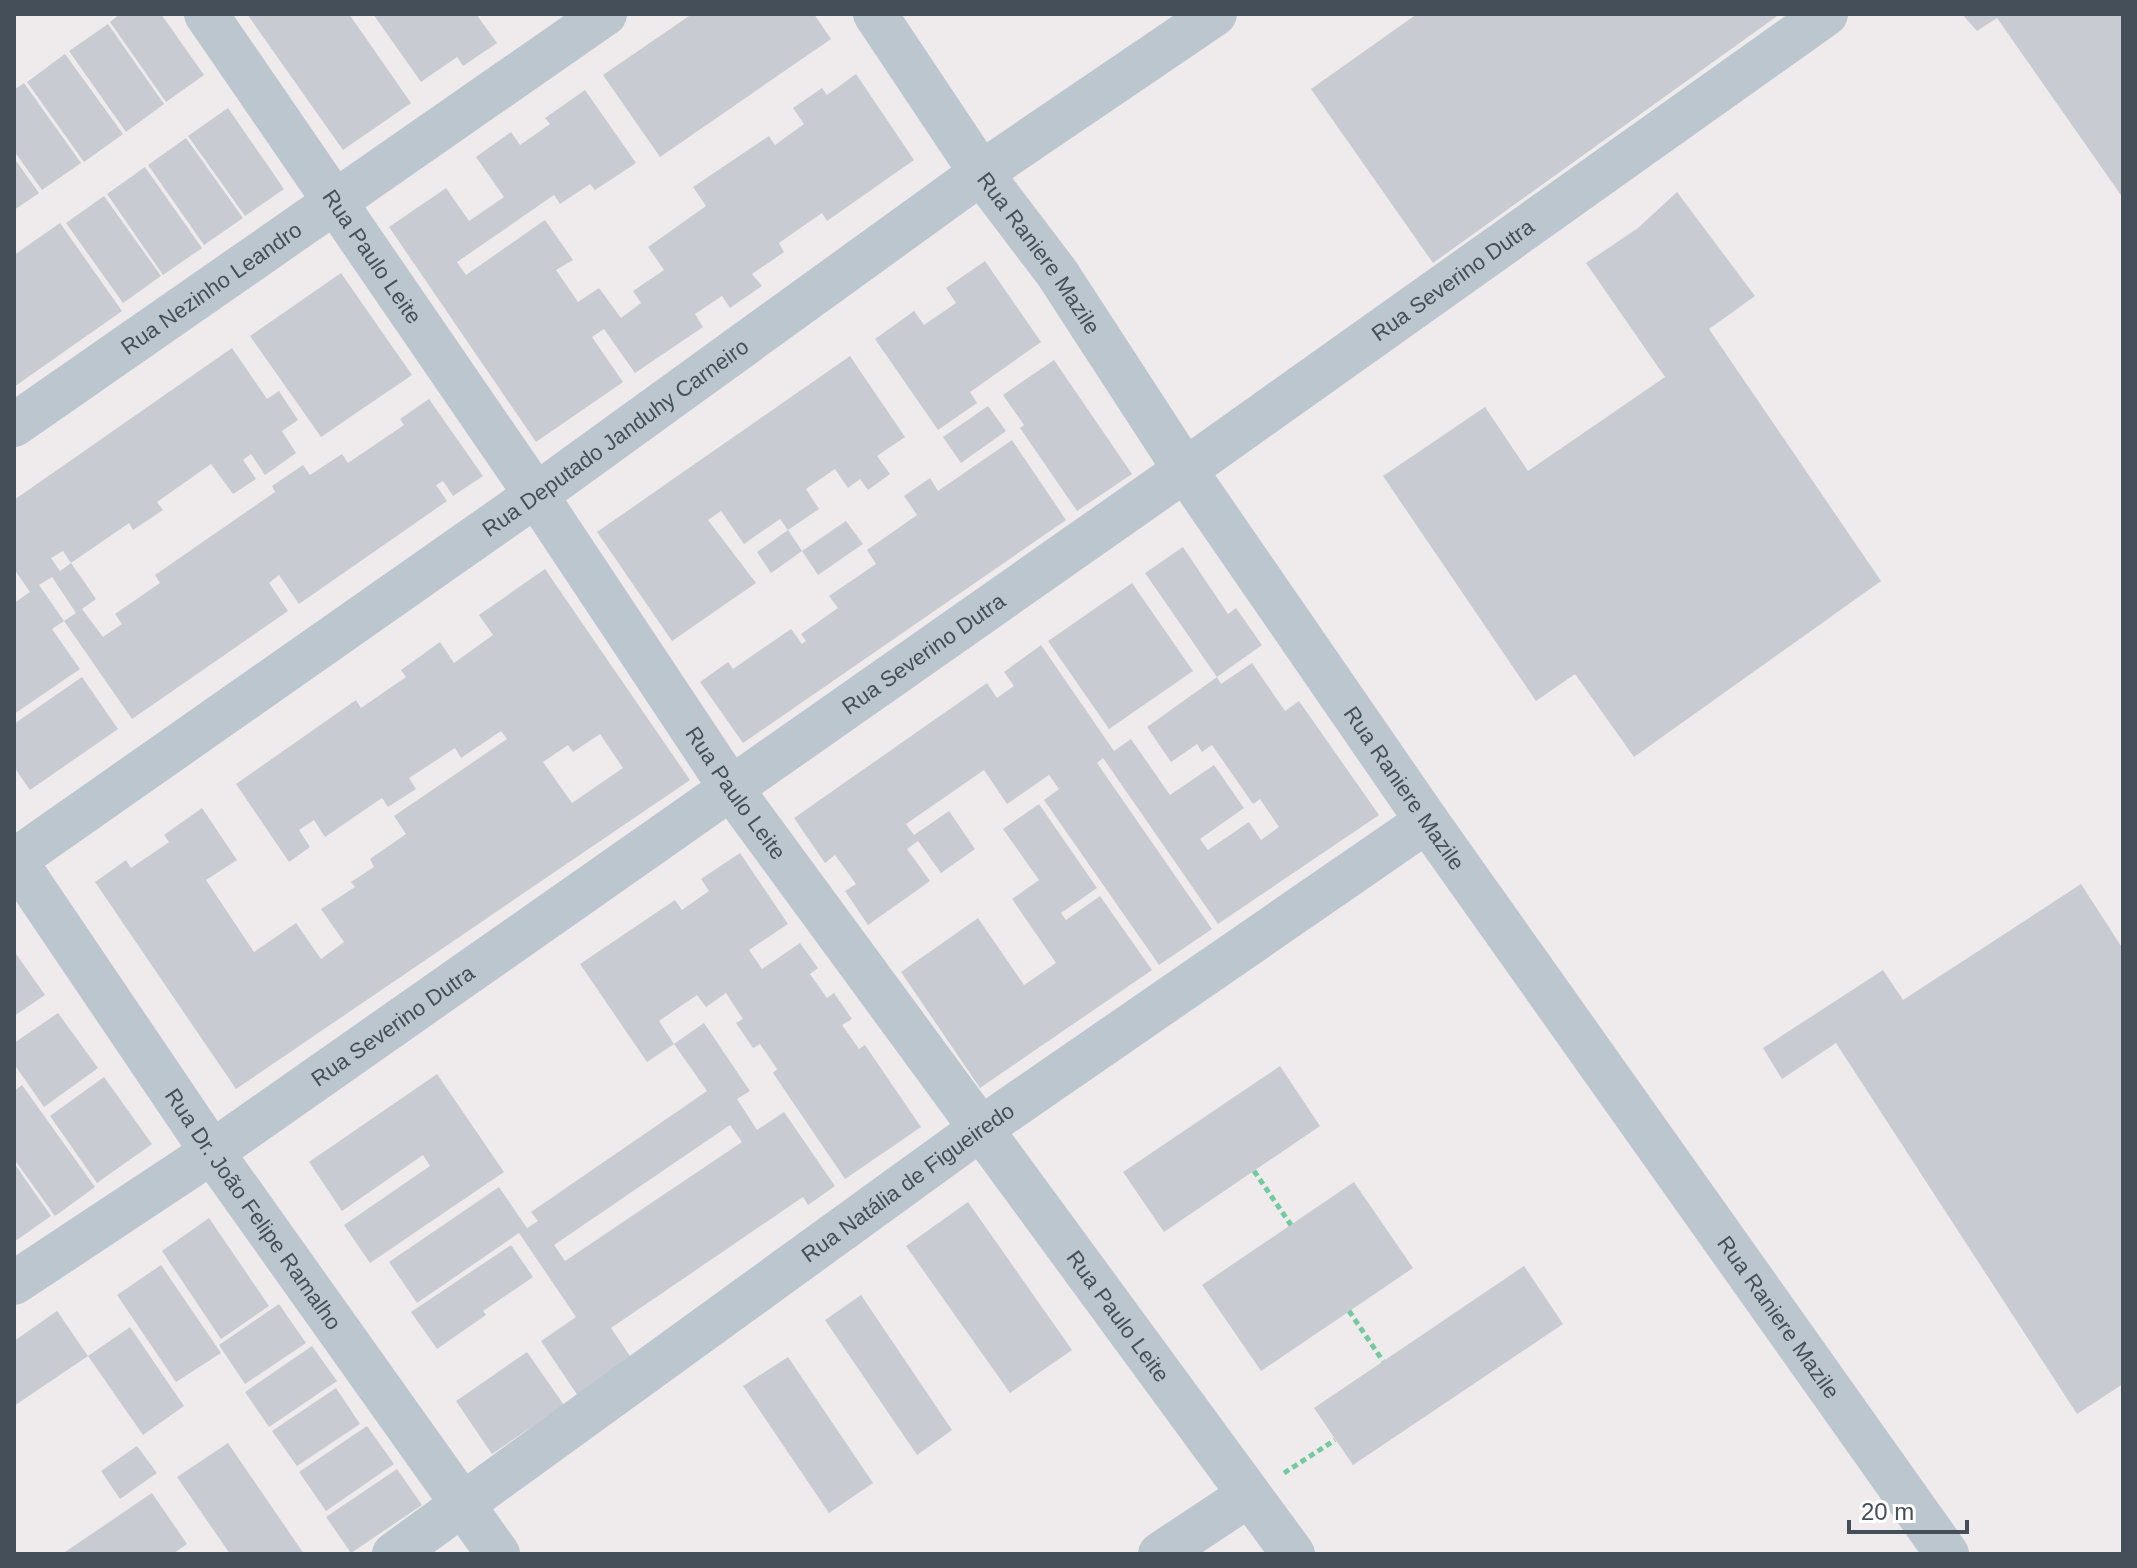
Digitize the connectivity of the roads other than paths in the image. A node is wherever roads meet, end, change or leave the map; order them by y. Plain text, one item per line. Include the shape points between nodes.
1 (206, 14) edge
2 (605, 14) edge
3 (875, 14) edge
4 (1215, 14) edge
5 (1826, 14) edge
6 (981, 173) junction
7 (335, 201) junction
8 (14, 425) edge
9 (1185, 470) junction
10 (536, 495) junction
11 (730, 787) junction
12 (1427, 821) junction
13 (14, 860) edge
14 (979, 1130) junction
15 (212, 1152) junction
16 (14, 1283) edge
17 (1249, 1495) junction
18 (464, 1506) junction
19 (394, 1554) edge
20 (498, 1554) edge
21 (1160, 1554) edge
22 (1293, 1554) edge
23 (1947, 1554) edge

1 - 7 street, Rua Paulo Leite
2 - 7 street, Rua Nezinho Leandro
3 - 6 street, Rua Raniere Mazile
4 - 6 street, Rua Deputado Janduhy Carneiro
5 - 9 street, Rua Severino Dutra
6 - 9 street, Rua Raniere Mazile via 1057,273
6 - 10 street, Rua Deputado Janduhy Carneiro
7 - 8 street, Rua Nezinho Leandro
7 - 10 street, Rua Paulo Leite
9 - 11 street, Rua Severino Dutra
9 - 12 street, Rua Raniere Mazile
10 - 11 street, Rua Paulo Leite
10 - 13 street, Rua Deputado Janduhy Carneiro
11 - 14 street, Rua Paulo Leite
11 - 15 street, Rua Severino Dutra
12 - 14 street, Rua Natália de Figueiredo
12 - 23 street, Rua Raniere Mazile
13 - 15 street, Rua Dr. João Felipe Ramalho
14 - 17 street, Rua Paulo Leite
14 - 18 street, Rua Natália de Figueiredo
15 - 16 street, Rua Severino Dutra
15 - 18 street, Rua Dr. João Felipe Ramalho
17 - 21 street
17 - 22 street, Rua Paulo Leite
18 - 19 street, Rua Natália de Figueiredo
18 - 20 street, Rua Dr. João Felipe Ramalho

